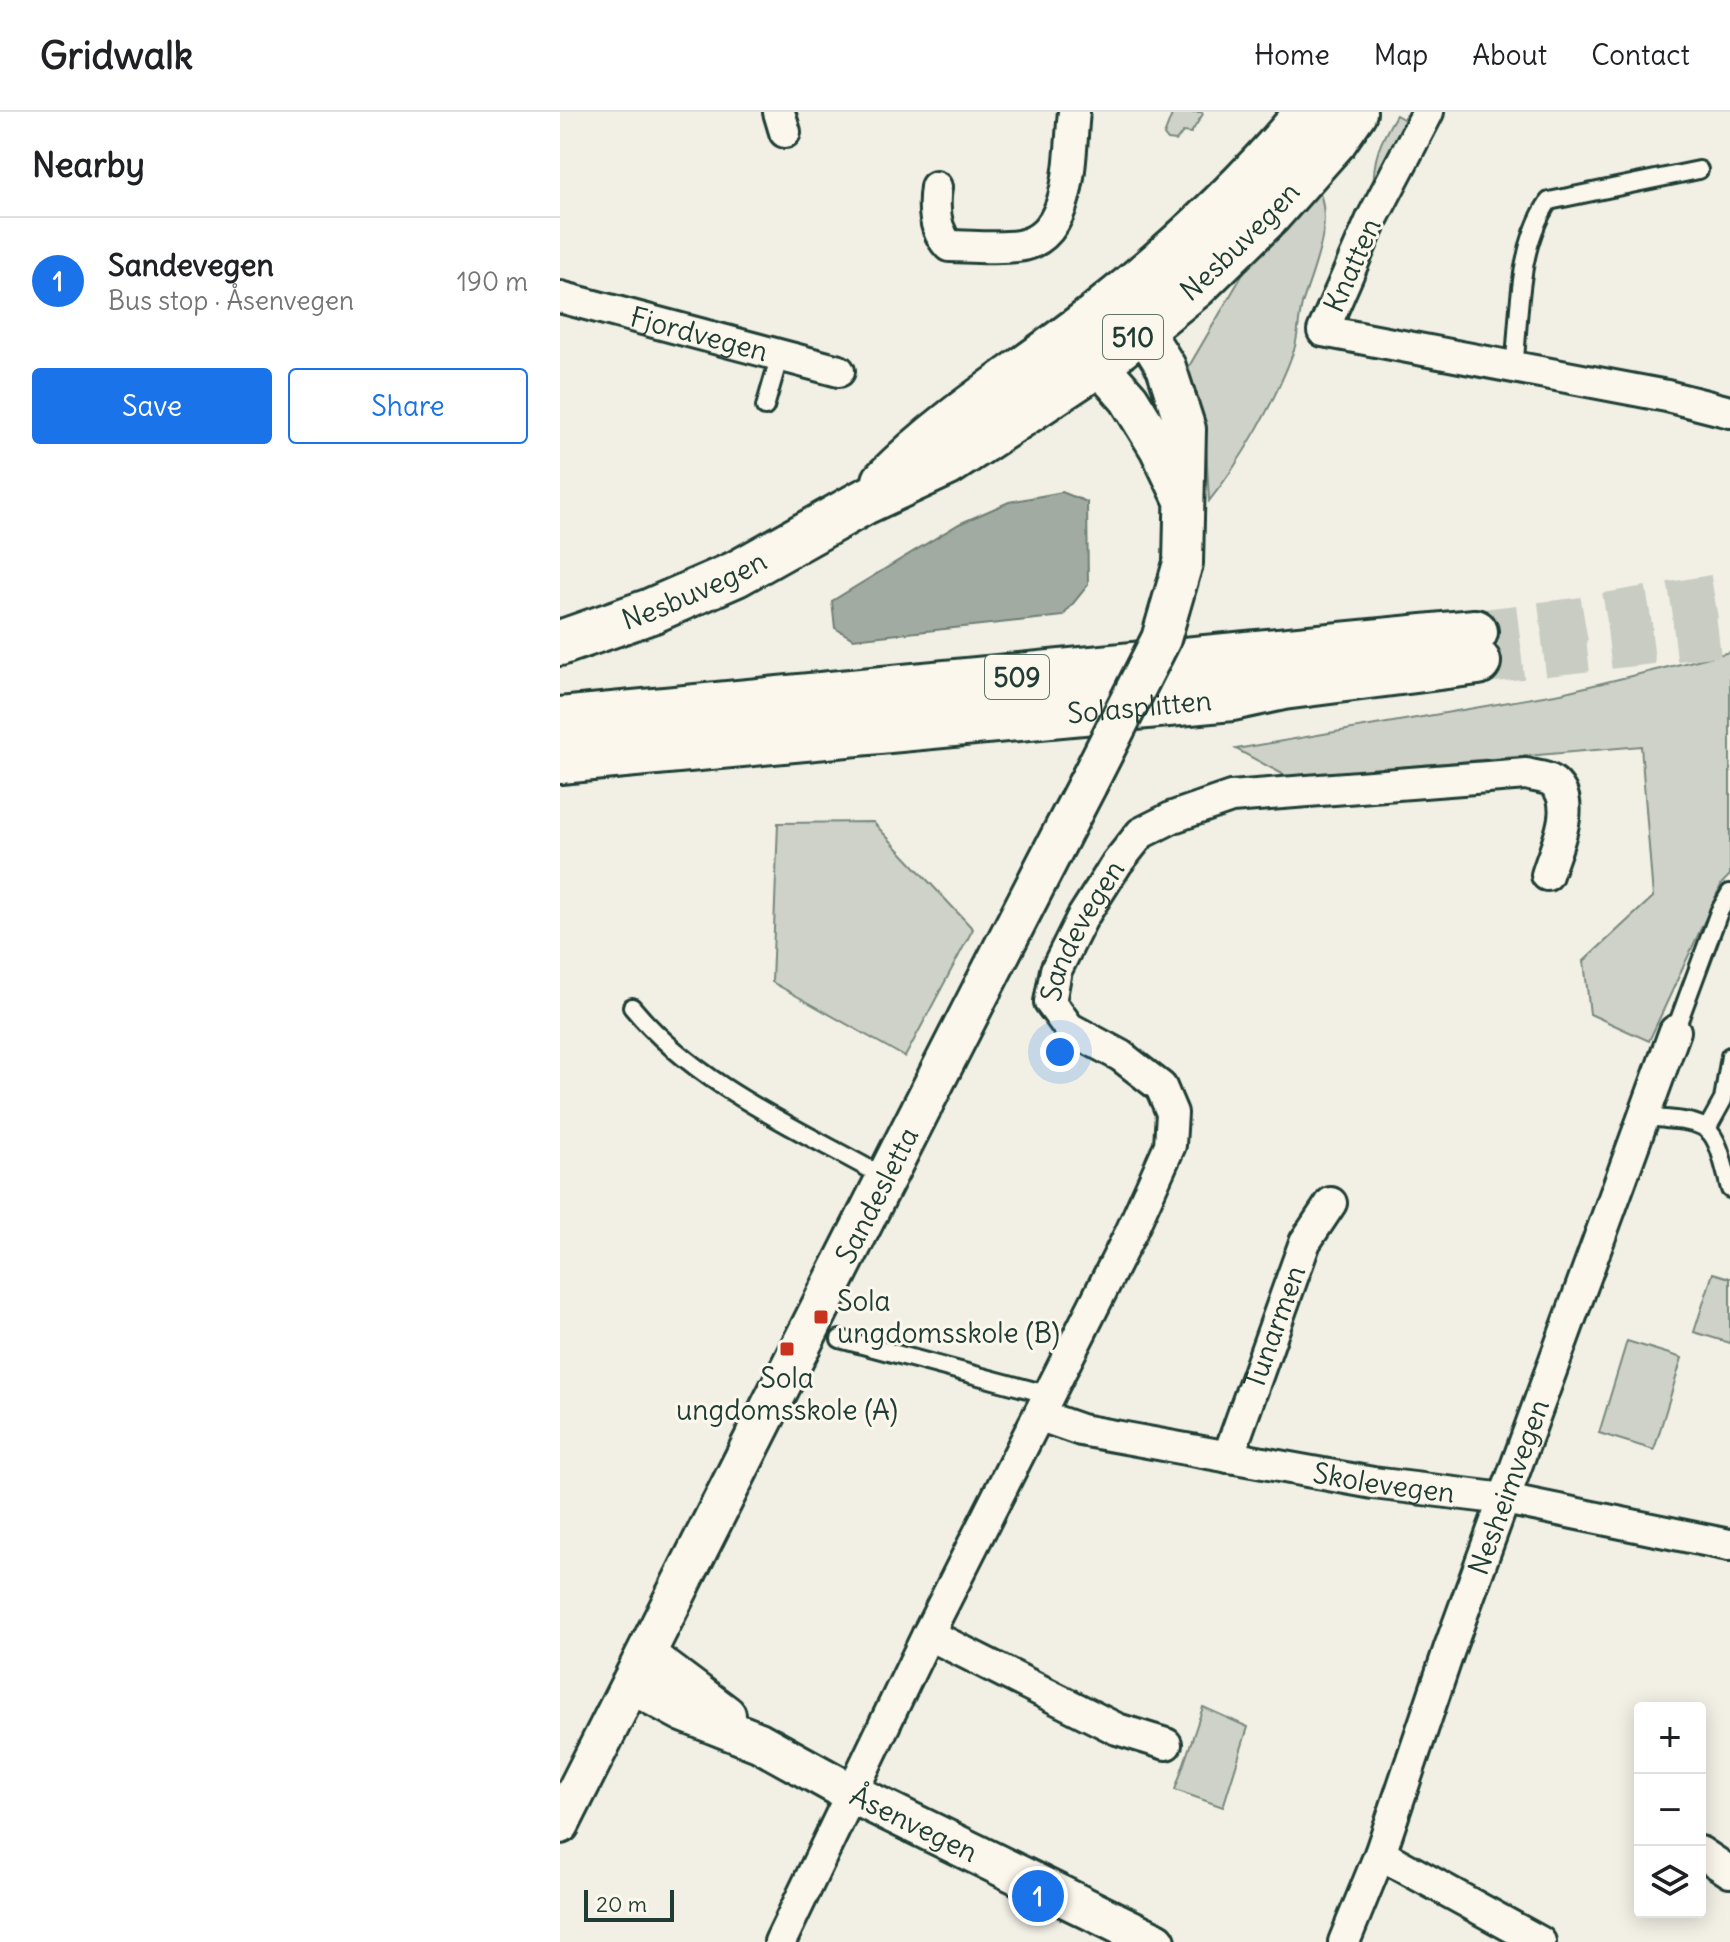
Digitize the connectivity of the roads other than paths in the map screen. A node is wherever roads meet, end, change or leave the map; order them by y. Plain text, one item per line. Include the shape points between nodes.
1 (1074, 112) edge
2 (1308, 112) edge
3 (1354, 112) edge
4 (1428, 112) edge
5 (1699, 170) dead end
6 (936, 187) dead end
7 (560, 297) edge
8 (1095, 317) junction
9 (1143, 330) junction
10 (780, 355) junction
11 (1098, 364) junction
12 (1514, 369) junction
13 (839, 371) dead end
14 (765, 407) dead end
15 (1730, 412) edge
16 (1182, 496) junction
17 (864, 502) junction
18 (560, 643) edge
19 (560, 720) edge
20 (560, 761) edge
21 (1547, 875) dead end
22 (1730, 893) edge
23 (632, 1007) dead end
24 (1675, 1031) joint
25 (1730, 1056) edge
26 (1644, 1117) junction
27 (1708, 1127) junction
28 (884, 1177) junction
29 (1730, 1189) edge
30 (1331, 1203) dead end
31 (840, 1339) dead end
32 (1045, 1406) junction
33 (1228, 1457) junction
34 (1505, 1499) junction
35 (1730, 1545) edge
36 (928, 1634) junction
37 (639, 1669) junction
38 (1166, 1744) dead end
39 (851, 1793) junction
40 (560, 1824) edge
41 (1380, 1854) junction
42 (1706, 1856) edge
43 (1730, 1872) edge
44 (780, 1942) edge
45 (1156, 1942) edge
46 (1344, 1942) edge
47 (1540, 1942) edge

1 - 6 street via 1062,208 1045,235 1021,246 949,246 940,237 933,205
2 - 8 main road, Nesbuvegen / 510 via 1165,260
3 - 9 main road, Nesbuvegen / 510 via 1270,213
4 - 12 street, Knatten via 1372,219 1323,331
5 - 12 lane via 1549,201 1530,239
7 - 10 street, Fjordvegen
8 - 9 street
8 - 11 street
8 - 17 main road, Nesbuvegen / 510 via 926,440
9 - 11 main road, Nesbuvegen / 510
9 - 16 street, Sandesletta via 1166,367 1186,429
10 - 13 street, Fjordvegen
10 - 14 lane
11 - 16 street via 1129,399
11 - 17 main road, Nesbuvegen / 510 via 948,463
12 - 15 street, Knatten
16 - 28 street, Sandesletta, bridge via 1183,563 1161,639
17 - 18 main road, Nesbuvegen / 510 via 736,574
19 - 20 main road, Solasplitten / 509 via 1476,647 1232,698
21 - 32 street, Sandevegen via 1567,812 1550,780 1526,774 1231,797 1141,833 1082,918 1056,970 1050,1002 1069,1028 1121,1056 1161,1087 1172,1113 1170,1145
22 - 24 lane
23 - 28 lane via 684,1062
24 - 26 street, Nesheimvegen
25 - 27 lane via 1723,1100
26 - 27 lane
26 - 34 street, Nesheimvegen
27 - 29 lane via 1717,1139
28 - 37 street, Sandesletta
30 - 33 street, Tunarmen via 1305,1242
31 - 32 lane, Skolevegen
32 - 33 street, Skolevegen via 1081,1430
32 - 36 street, Sandevegen
33 - 34 street, Skolevegen
34 - 35 street, Skolevegen
34 - 41 street, Nesheimvegen
36 - 38 street via 1117,1729
36 - 39 street, Sandevegen
37 - 39 street, Åsenvegen
37 - 40 street, Sandesletta
39 - 44 street, Sandevegen
39 - 45 street, Åsenvegen
41 - 46 street, Nesheimvegen
41 - 47 street
42 - 43 street

